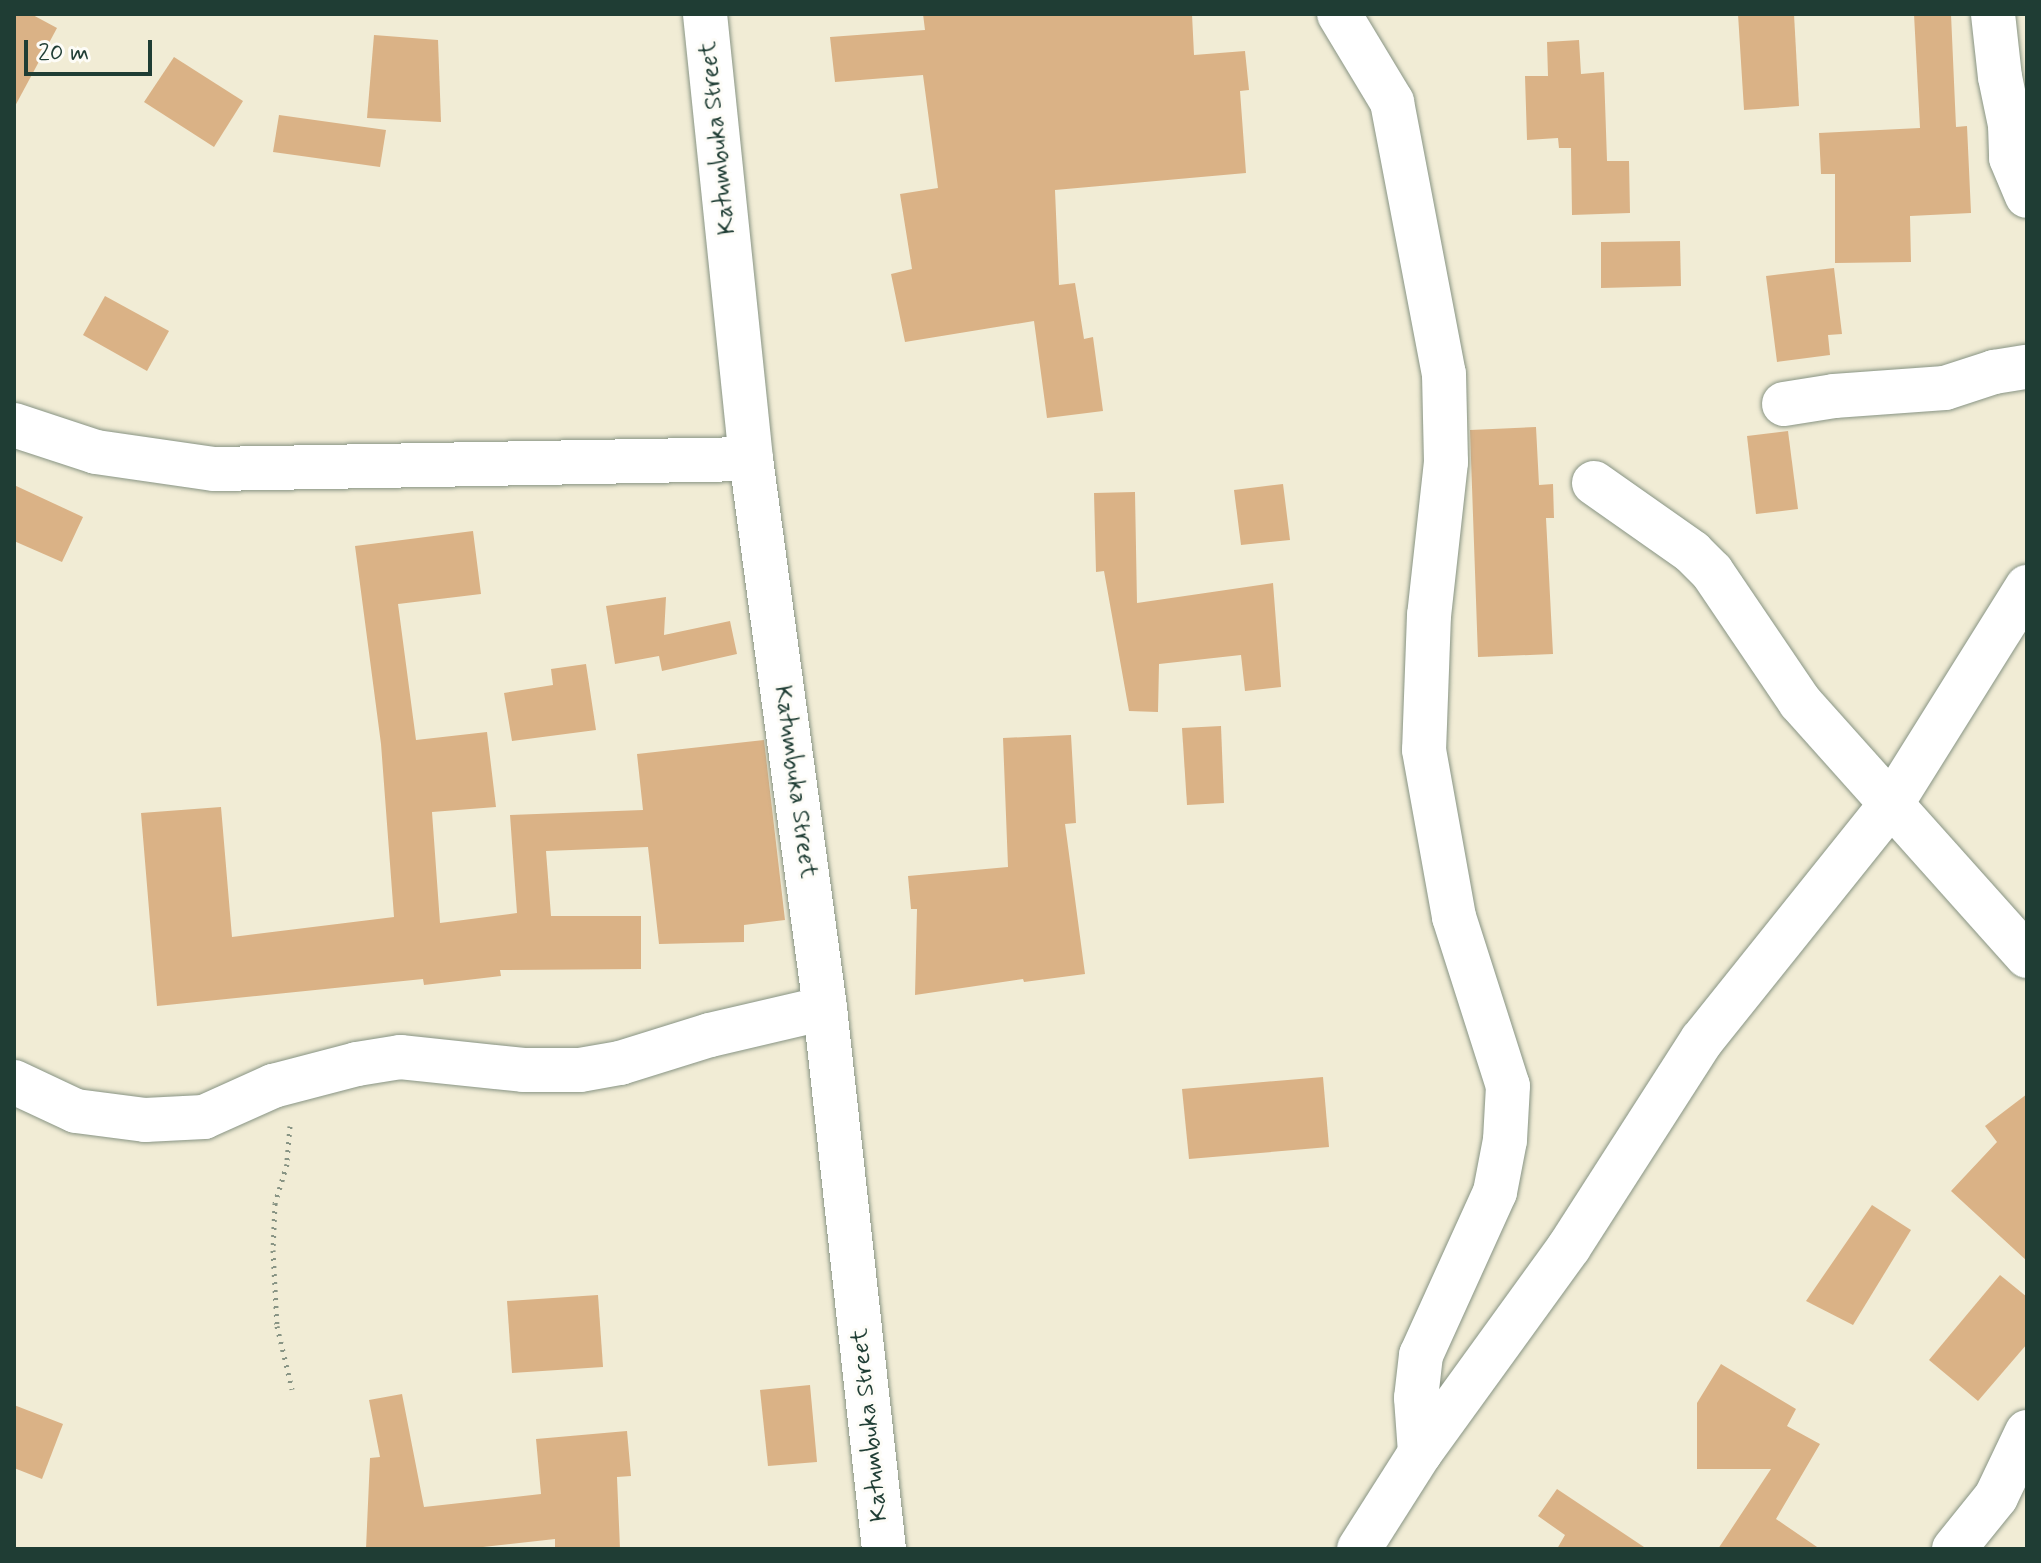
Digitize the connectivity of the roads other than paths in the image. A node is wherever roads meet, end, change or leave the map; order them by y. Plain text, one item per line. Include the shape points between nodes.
1 (705, 14) edge
2 (1339, 14) edge
3 (1993, 14) edge
4 (2027, 196) edge
5 (2027, 367) edge
6 (1784, 404) dead end
7 (14, 425) edge
8 (751, 459) junction
9 (1594, 483) dead end
10 (2027, 587) edge
11 (1892, 803) junction
12 (2027, 956) edge
13 (825, 1008) junction
14 (14, 1082) edge
15 (2027, 1432) edge
16 (1420, 1453) junction
17 (884, 1549) edge
18 (1359, 1549) edge
19 (1954, 1549) edge

1 - 8 street, Katumbuka Street
2 - 16 street via 1392,102 1444,374 1446,462 1429,615 1424,750 1454,917 1508,1086 1495,1192 1421,1355 1416,1398
3 - 4 street via 2011,158
5 - 6 street via 1945,388
7 - 8 street via 96,452 214,469
8 - 13 street, Katumbuka Street
9 - 11 street via 1712,572 1800,702
10 - 11 street
11 - 12 street
11 - 16 street via 1702,1040 1569,1247
13 - 14 street via 580,1070 523,1070 400,1057 273,1086 204,1117 145,1120 76,1111
13 - 17 street, Katumbuka Street
15 - 19 street via 1996,1497
16 - 18 street

